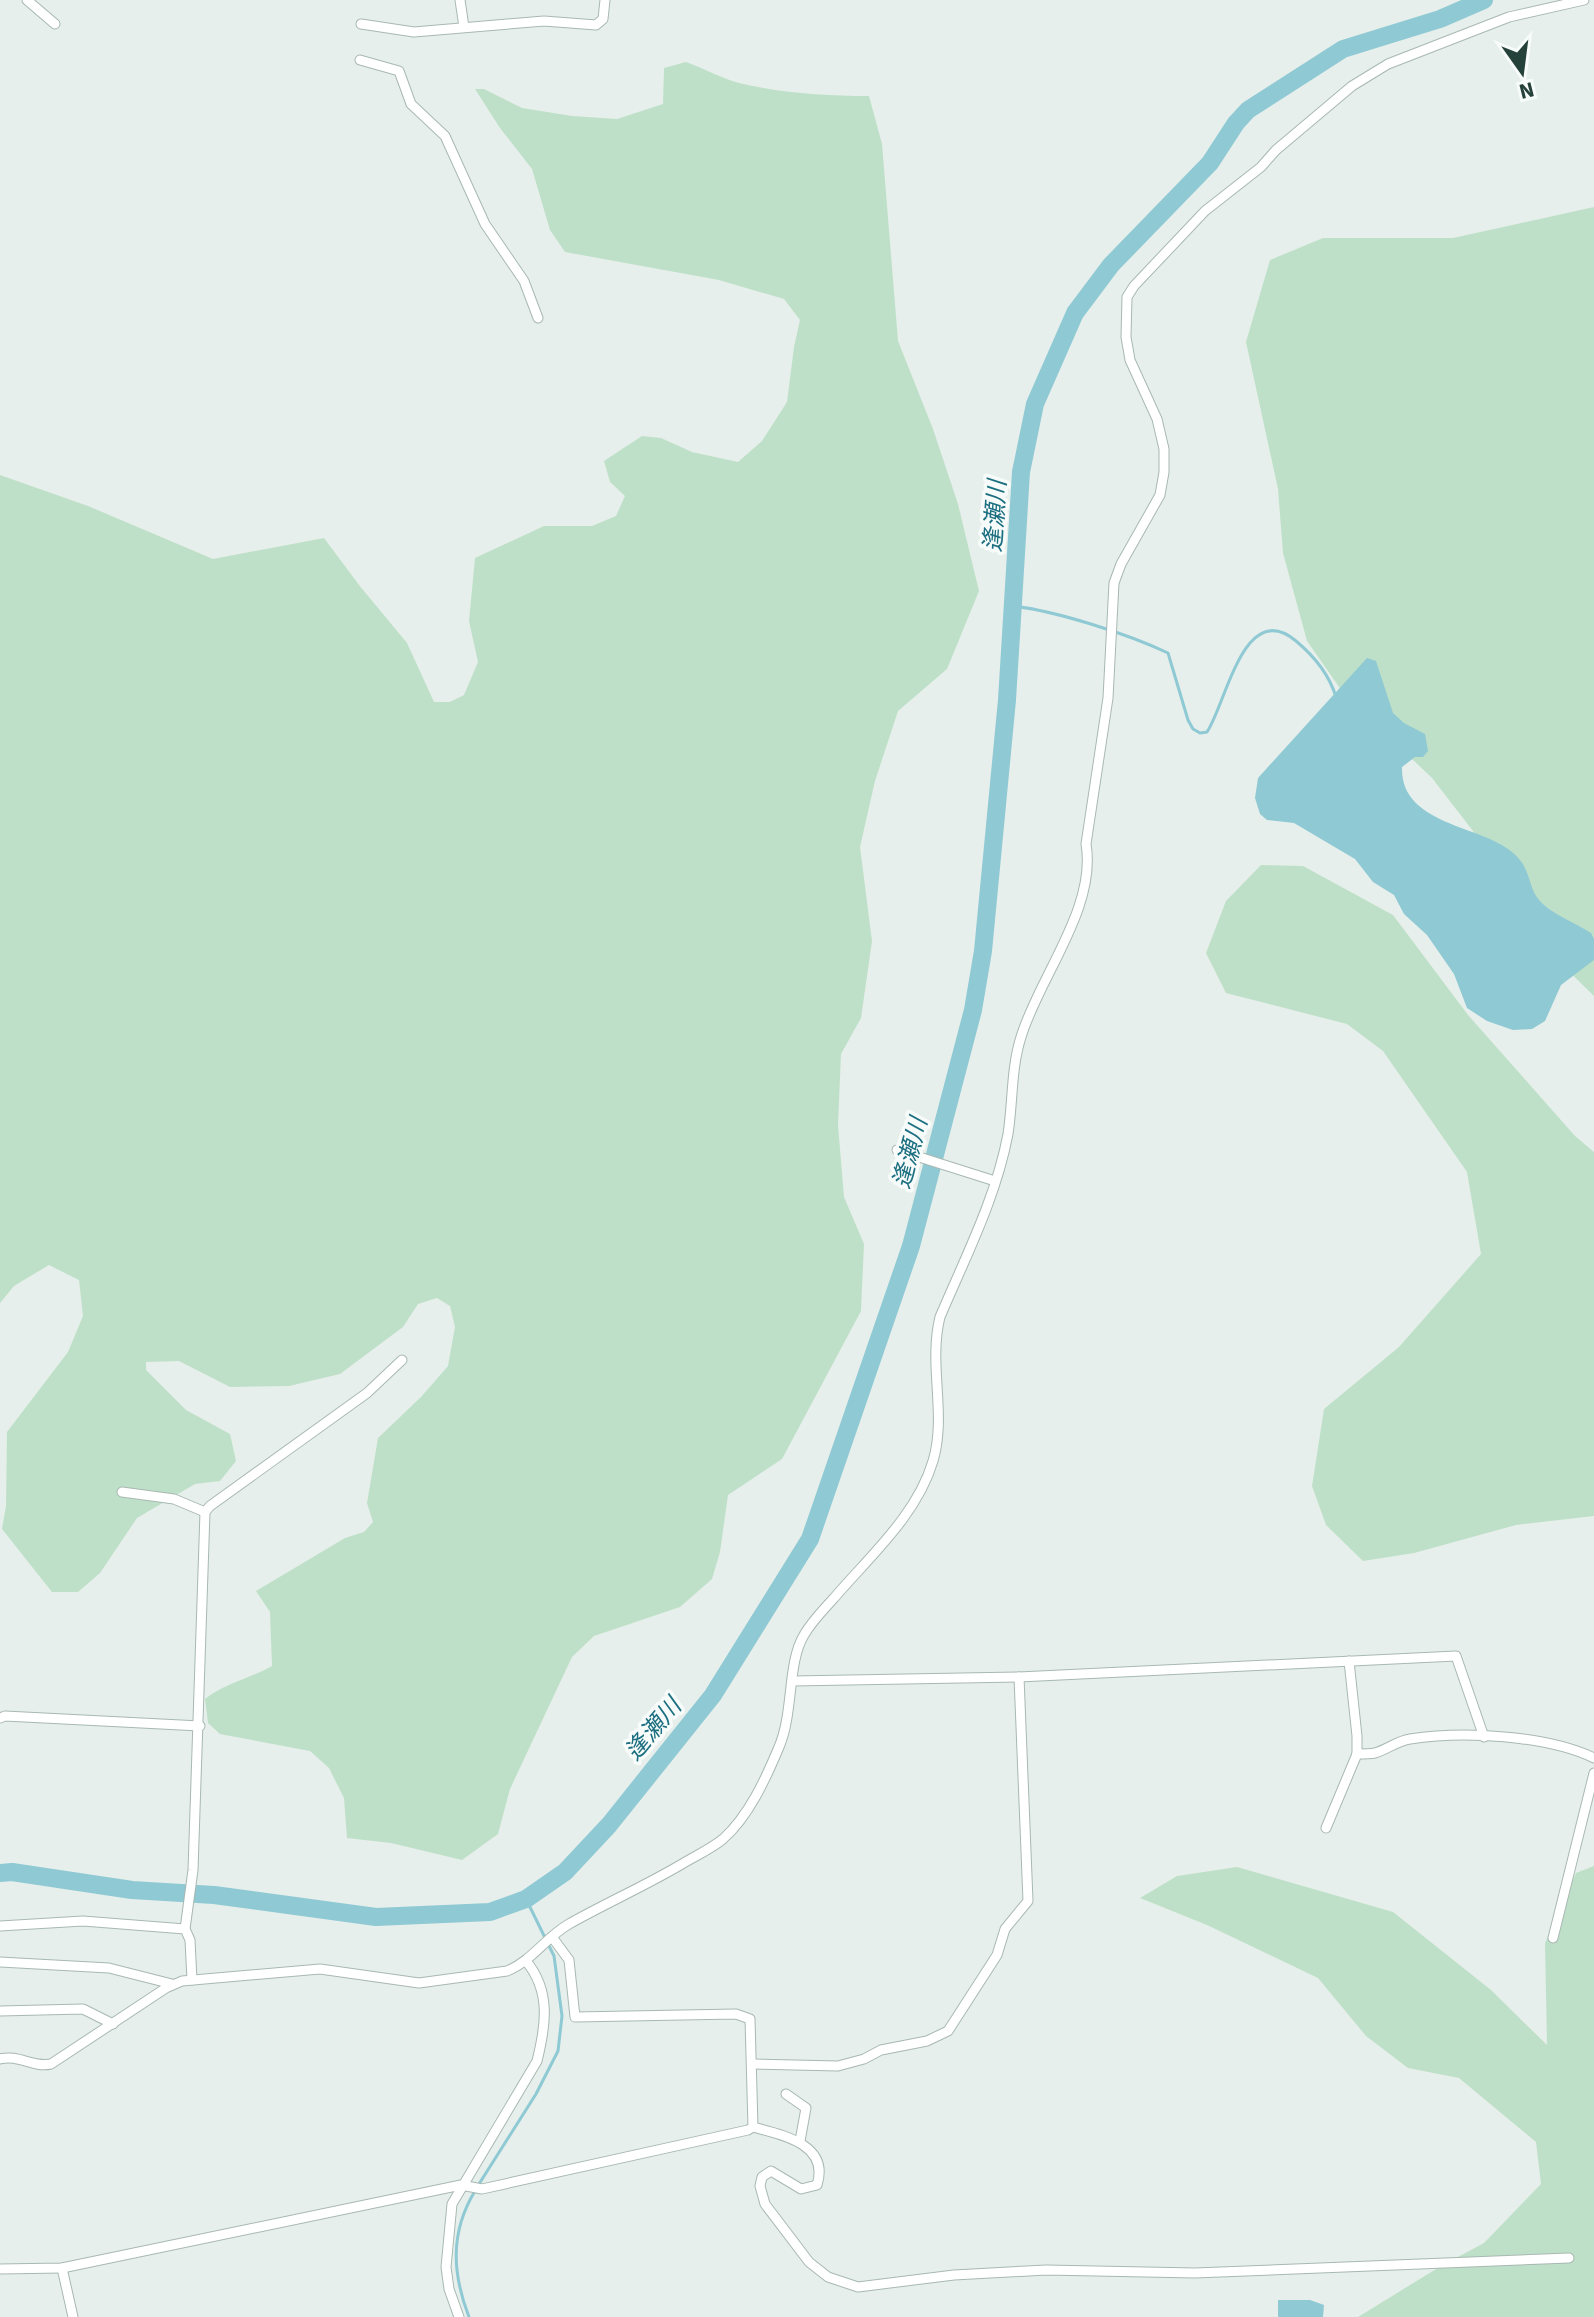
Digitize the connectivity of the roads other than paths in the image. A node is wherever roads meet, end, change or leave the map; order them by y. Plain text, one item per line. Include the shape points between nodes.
1 (27, 0) edge
2 (460, 0) edge
3 (605, 0) edge
4 (1584, 0) edge
5 (55, 24) dead end
6 (361, 24) dead end
7 (464, 27) junction
8 (360, 60) dead end
9 (538, 318) dead end
10 (897, 1150) dead end
11 (995, 1181) junction
12 (402, 1360) dead end
13 (122, 1492) dead end
14 (205, 1512) junction
15 (1349, 1661) junction
16 (1019, 1677) junction
17 (793, 1681) junction
18 (0, 1718) edge
19 (200, 1726) junction
20 (1484, 1737) junction
21 (1357, 1754) junction
22 (1594, 1758) edge
23 (1594, 1773) edge
24 (1326, 1828) dead end
25 (186, 1925) junction
26 (0, 1926) edge
27 (1553, 1938) dead end
28 (551, 1939) junction
29 (526, 1961) junction
30 (0, 1962) edge
31 (192, 1980) junction
32 (172, 1984) junction
33 (0, 2011) edge
34 (113, 2024) junction
35 (0, 2059) edge
36 (753, 2064) junction
37 (786, 2094) dead end
38 (753, 2127) junction
39 (800, 2141) junction
40 (466, 2186) junction
41 (1569, 2258) dead end
42 (62, 2268) junction
43 (0, 2269) edge
44 (73, 2317) edge
45 (459, 2317) edge

1 - 5 street
2 - 7 street
3 - 7 street via 603,19 596,25 544,21
4 - 11 street via 1509,17 1388,64 1352,86 1205,211 1127,297 1130,360 1157,419 1164,472 1160,495 1114,583 1108,698 1086,844 1089,865 1076,912 1021,1037
6 - 7 street via 414,32
8 - 9 street via 396,69 411,104 445,136 485,224 524,281
10 - 11 street
11 - 17 street via 937,1331 940,1426 926,1479 902,1519 803,1635
12 - 14 street via 367,1393
13 - 14 street via 174,1499
14 - 19 street
15 - 16 street
15 - 20 street via 1456,1656
15 - 21 street
16 - 17 street
16 - 36 street via 1028,1901 1005,1929 997,1955 948,2031 838,2066
17 - 28 street via 789,1722 780,1746 737,1824 713,1846
18 - 19 street
19 - 25 street
20 - 21 street via 1407,1739 1375,1753
20 - 22 street via 1554,1743
21 - 24 street
23 - 27 street
25 - 26 street via 83,1921
25 - 31 street
28 - 29 street
28 - 36 street via 569,1960 575,2017 744,2015 751,2022
29 - 31 street via 507,1971 419,1983 320,1969
29 - 40 street via 544,1994 537,2061
30 - 32 street via 109,1968
31 - 32 street
32 - 34 street
33 - 34 street via 83,2009
34 - 35 street via 51,2064
36 - 38 street
37 - 39 street via 806,2108
38 - 39 street
38 - 40 street via 482,2189
39 - 41 street via 814,2155 817,2185 801,2189 771,2171 760,2186 765,2204 809,2262 828,2277 858,2287 1046,2270 1195,2273
40 - 42 street
40 - 45 street via 452,2204 446,2251 449,2289
42 - 43 street
42 - 44 street

